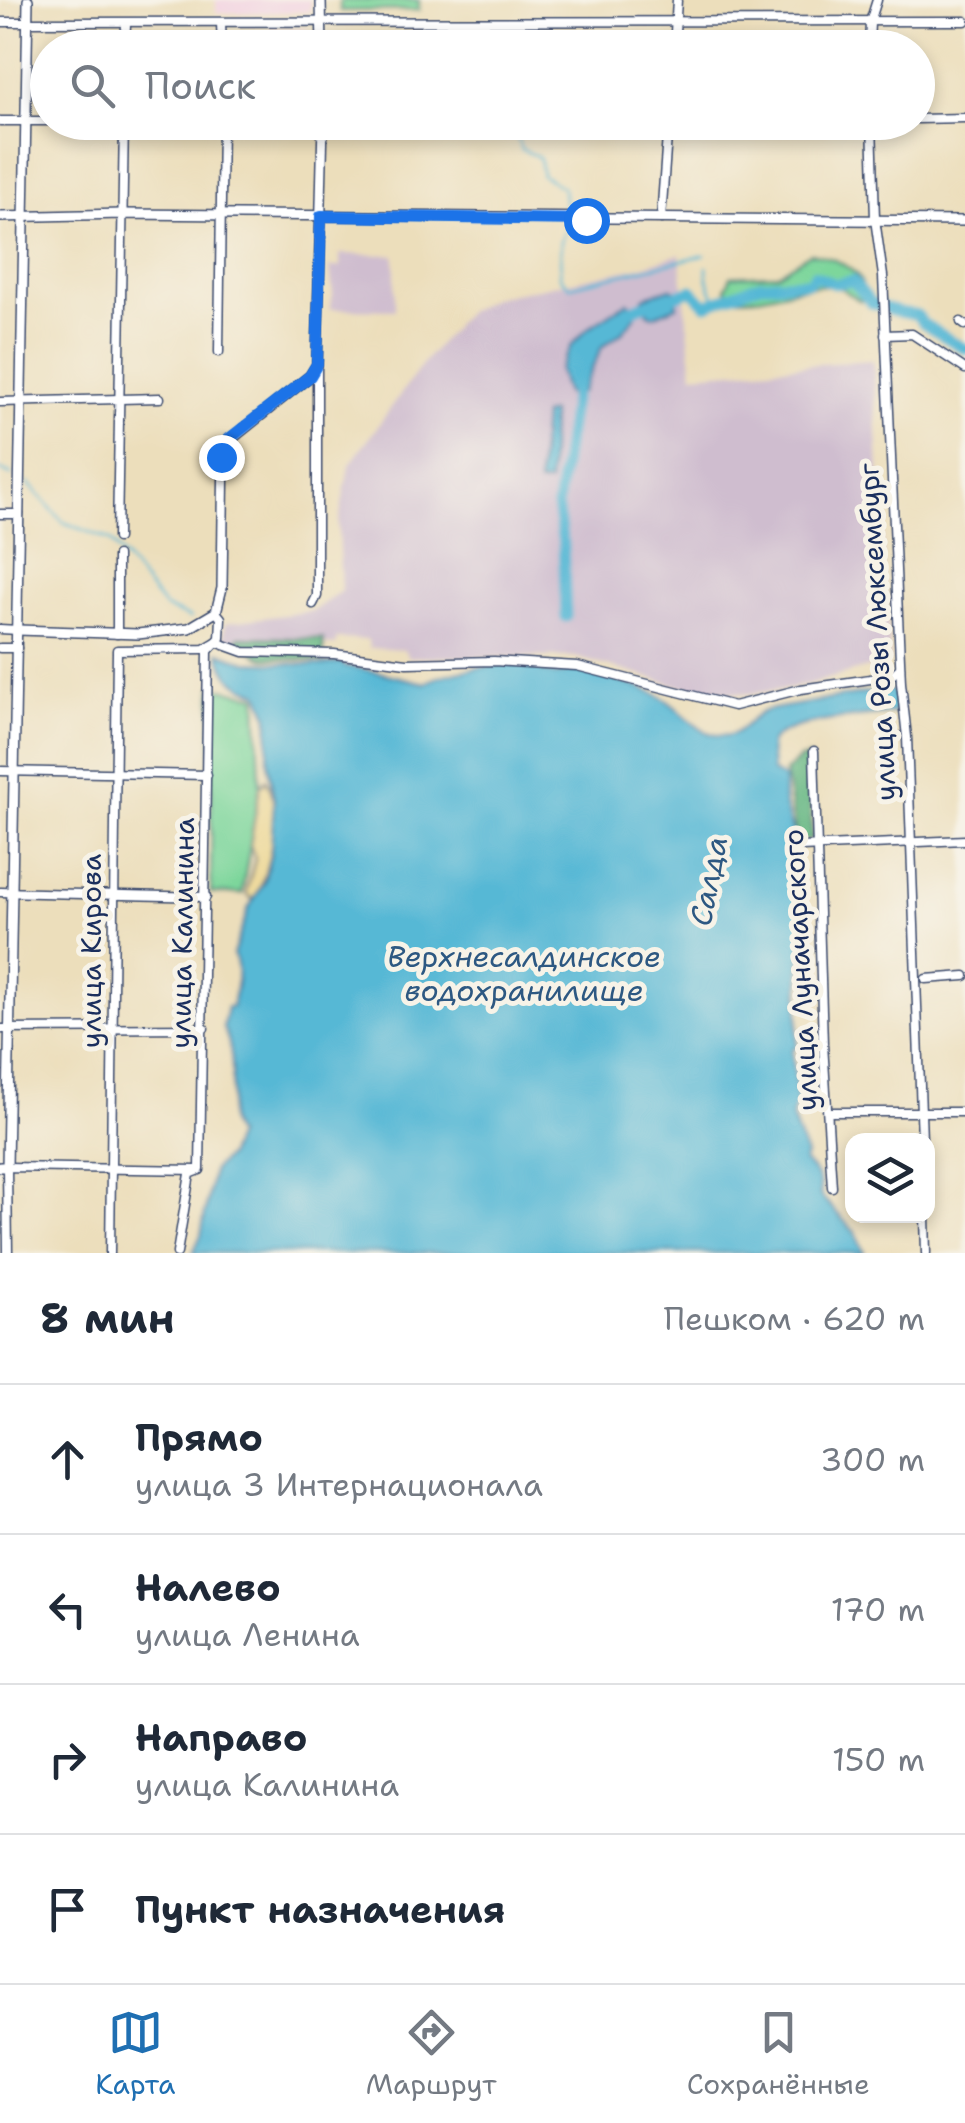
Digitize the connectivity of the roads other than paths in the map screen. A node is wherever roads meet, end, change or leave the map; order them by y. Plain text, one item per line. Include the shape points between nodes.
1 (28, 0) edge
2 (321, 0) edge
3 (677, 0) edge
4 (877, 0) edge
5 (676, 19) junction
6 (0, 22) edge
7 (28, 22) junction
8 (870, 22) junction
9 (965, 22) edge
10 (222, 23) junction
11 (322, 23) junction
12 (126, 24) junction
13 (126, 30) edge
14 (222, 30) edge
15 (322, 30) edge
16 (675, 30) edge
17 (870, 30) edge
18 (965, 118) edge
19 (935, 119) edge
20 (28, 120) junction
21 (0, 121) edge
22 (124, 140) edge
23 (222, 140) edge
24 (323, 140) edge
25 (667, 140) edge
26 (873, 140) edge
27 (122, 214) junction
28 (24, 216) junction
29 (220, 216) junction
30 (321, 216) junction
31 (0, 218) edge
32 (660, 219) junction
33 (875, 219) junction
34 (965, 220) edge
35 (885, 335) junction
36 (220, 352) dead end
37 (317, 364) junction
38 (965, 369) edge
39 (160, 398) dead end
40 (122, 401) junction
41 (0, 402) edge
42 (22, 402) junction
43 (0, 514) edge
44 (19, 514) junction
45 (117, 538) dead end
46 (117, 556) dead end
47 (313, 604) dead end
48 (216, 612) junction
49 (0, 629) edge
50 (18, 630) junction
51 (118, 634) junction
52 (216, 642) junction
53 (0, 648) edge
54 (17, 648) junction
55 (900, 668) junction
56 (814, 751) dead end
57 (0, 771) edge
58 (14, 771) junction
59 (114, 772) junction
60 (207, 775) junction
61 (965, 840) edge
62 (910, 842) junction
63 (816, 846) junction
64 (801, 847) dead end
65 (0, 892) edge
66 (14, 892) junction
67 (114, 893) junction
68 (206, 896) junction
69 (965, 976) edge
70 (926, 979) dead end
71 (204, 1028) junction
72 (5, 1029) edge
73 (113, 1030) junction
74 (829, 1112) junction
75 (965, 1112) edge
76 (921, 1114) junction
77 (922, 1133) edge
78 (4, 1167) edge
79 (111, 1170) junction
80 (200, 1170) junction
81 (832, 1187) dead end
82 (925, 1223) edge
83 (8, 1253) edge
84 (110, 1253) edge
85 (177, 1253) edge
86 (926, 1253) edge

1 - 7 main road
2 - 11 main road
3 - 5 street
4 - 8 street
5 - 8 street
5 - 11 street
5 - 16 street
6 - 7 street
7 - 12 street
7 - 20 main road
8 - 9 street
8 - 17 street
10 - 11 street
10 - 12 street
10 - 14 street
11 - 15 main road
12 - 13 street
18 - 19 street
20 - 21 street
20 - 28 main road
22 - 27 street
23 - 29 street
24 - 30 main road
25 - 32 street
26 - 33 street, улица Розы Люксембург
27 - 28 main road
27 - 29 main road
27 - 40 street
28 - 31 main road
28 - 42 main road
29 - 30 main road
29 - 36 street
30 - 32 main road
30 - 37 main road
32 - 33 main road
33 - 34 main road
33 - 35 street, улица Розы Люксембург
35 - 38 street via 912,334
35 - 55 street, улица Розы Люксембург
37 - 47 street
37 - 48 main road via 224,445
39 - 40 street
40 - 42 street
40 - 45 street
41 - 42 street
42 - 44 main road
43 - 44 street
44 - 50 main road
46 - 51 street
48 - 51 main road via 189,628
48 - 52 street, улица Калинина
49 - 50 street
50 - 51 main road
50 - 54 main road
52 - 55 street via 244,652 407,663 577,666 734,706 891,676
52 - 59 street, улица Кирова via 204,650 117,650
52 - 60 street, улица Калинина via 208,650
53 - 54 street
54 - 58 main road
55 - 62 street, улица Розы Люксембург
56 - 63 street, улица Луначарского
57 - 58 street
58 - 59 street
58 - 66 main road
59 - 60 street
59 - 67 street, улица Кирова
60 - 68 street, улица Калинина
61 - 62 street
62 - 63 street
62 - 76 street, улица Розы Люксембург
63 - 64 street
63 - 74 street, улица Луначарского
65 - 66 street
66 - 67 street
66 - 72 main road
67 - 68 street
67 - 73 street, улица Кирова
68 - 71 street, улица Калинина
69 - 70 street
71 - 73 street
71 - 80 street, улица Калинина
72 - 73 street
72 - 78 main road
73 - 79 street, улица Кирова
74 - 76 street
74 - 81 street, улица Луначарского
75 - 76 street
76 - 77 street, улица Розы Люксембург
78 - 79 street
78 - 83 street
79 - 80 street
79 - 84 street, улица Кирова
80 - 85 street, улица Калинина via 190,1174
82 - 86 street

